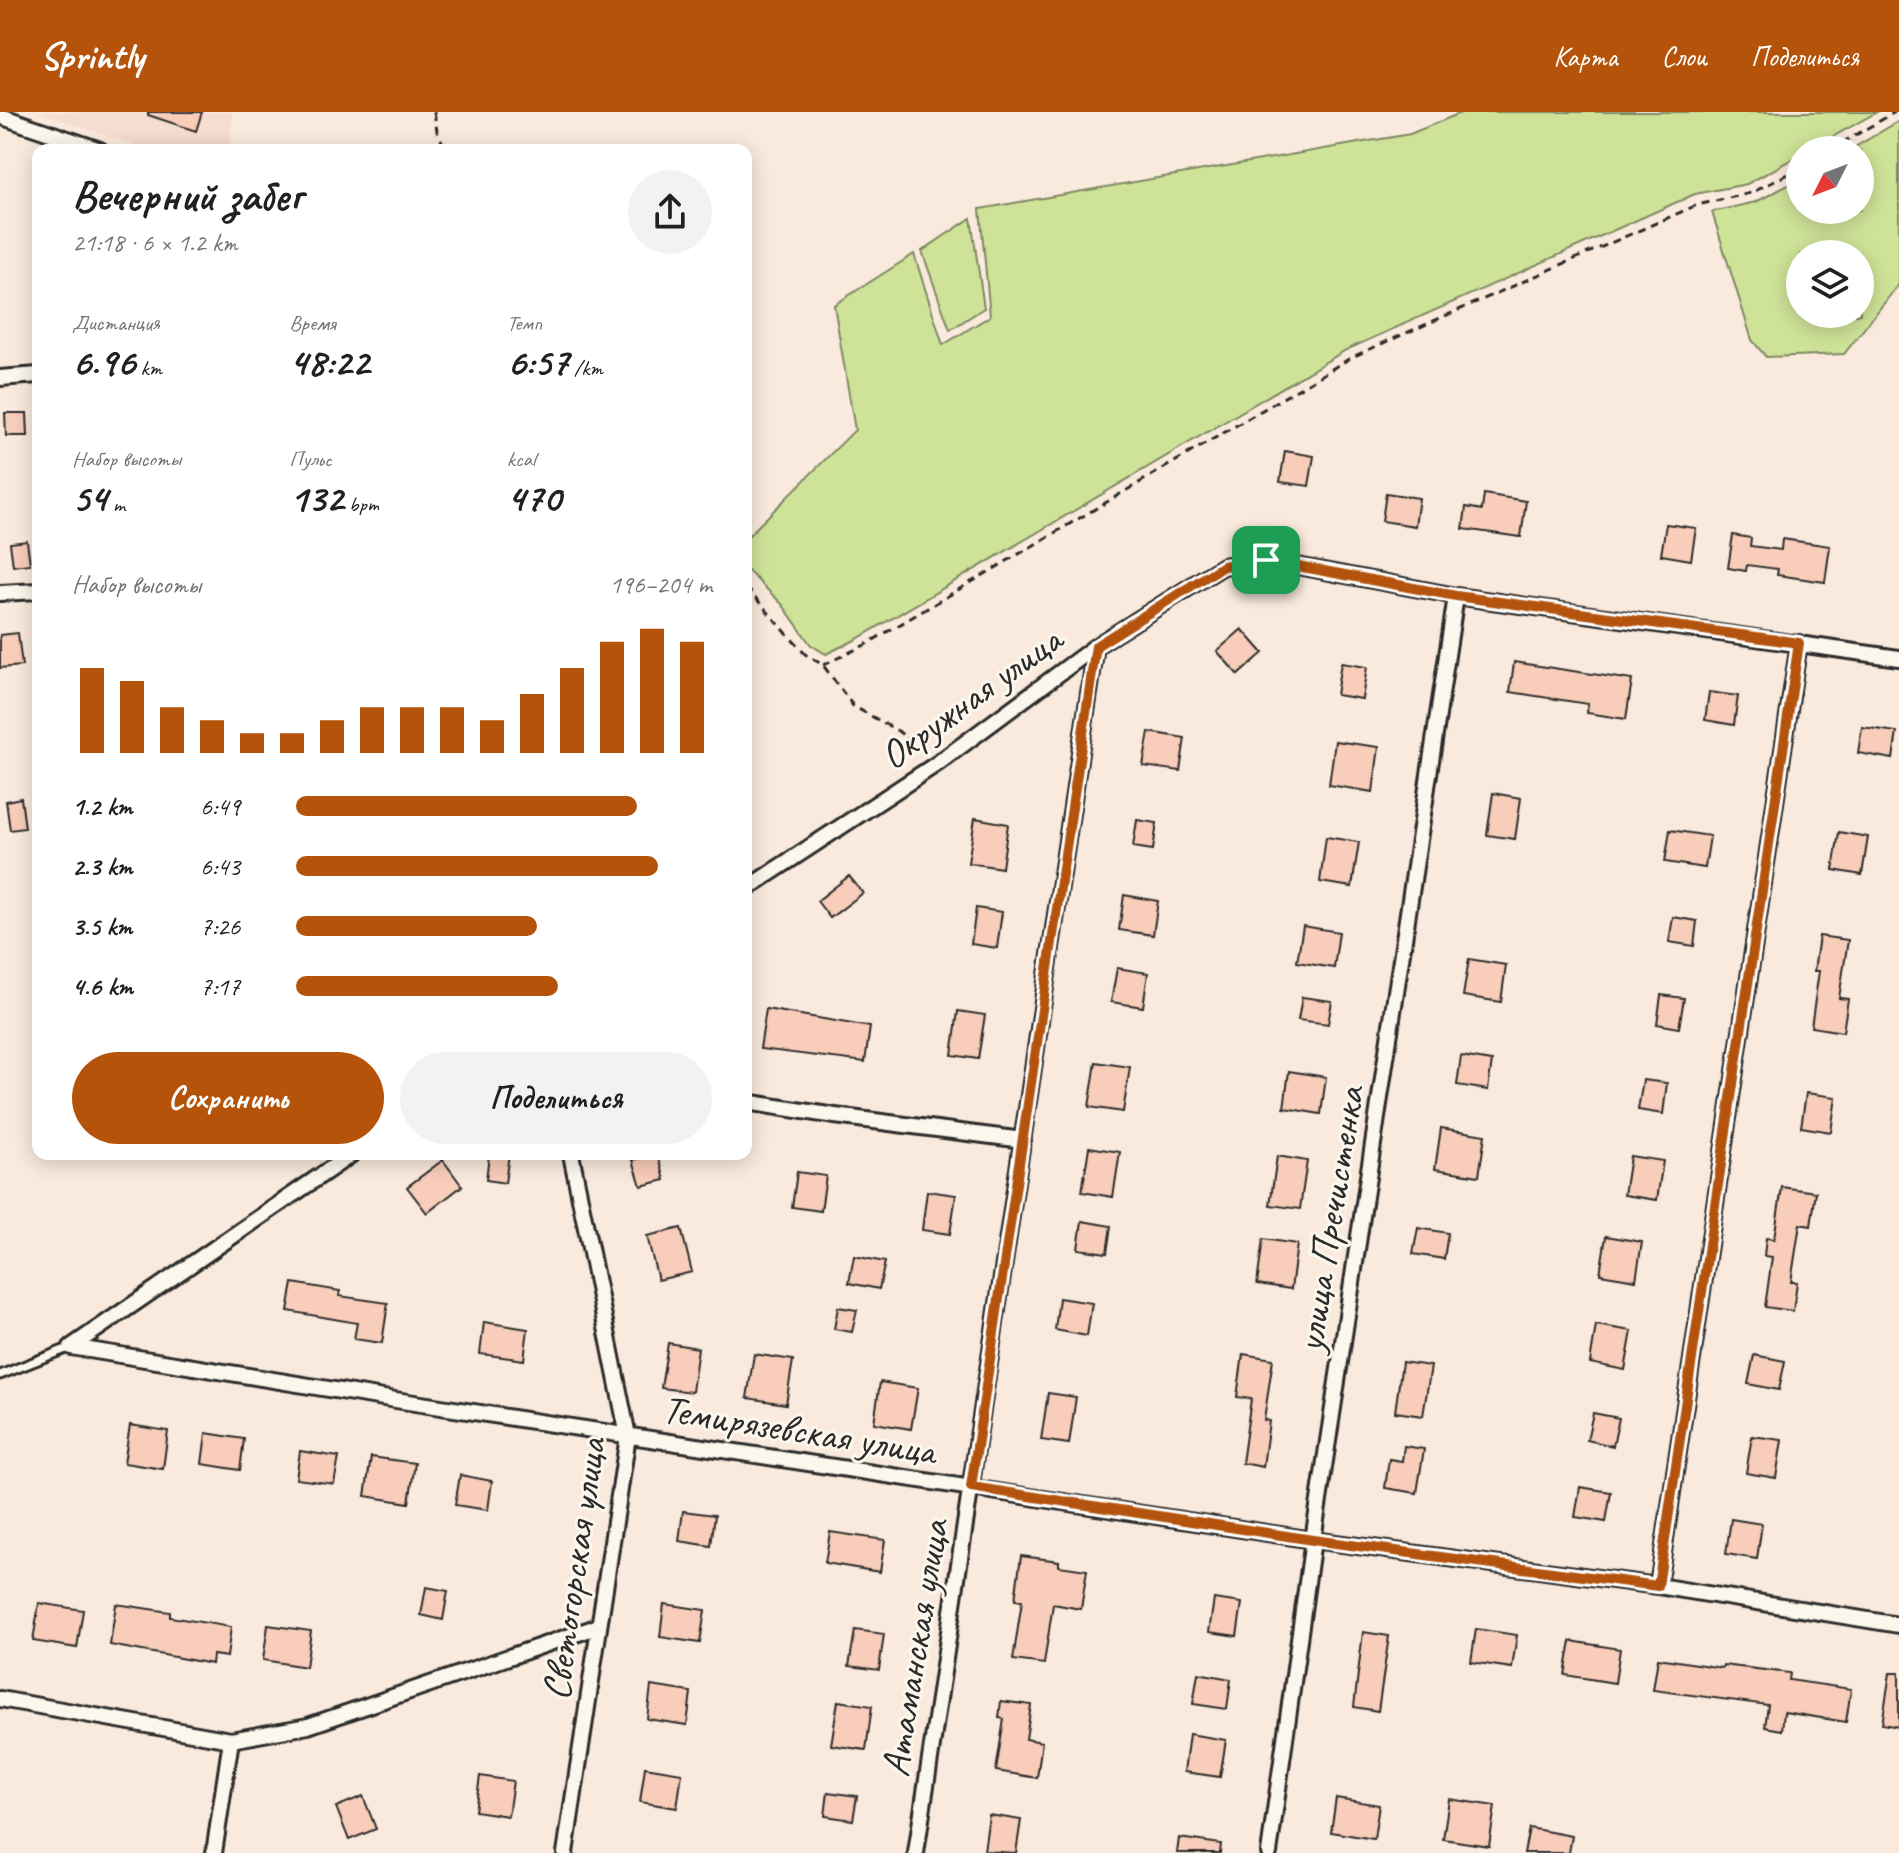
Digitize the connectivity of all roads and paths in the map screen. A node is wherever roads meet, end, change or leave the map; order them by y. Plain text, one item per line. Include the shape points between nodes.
1 (434, 112) edge
2 (1895, 112) edge
3 (0, 116) edge
4 (1854, 136) edge
5 (82, 144) edge
6 (443, 144) edge
7 (1786, 175) edge
8 (32, 375) edge
9 (0, 378) edge
10 (32, 591) edge
11 (0, 593) edge
12 (752, 594) edge
13 (1456, 596) junction
14 (1799, 643) junction
15 (1096, 646) junction
16 (1899, 658) edge
17 (823, 665) junction
18 (938, 763) junction
19 (752, 885) edge
20 (752, 1103) edge
21 (1023, 1140) junction
22 (343, 1160) edge
23 (572, 1160) edge
24 (71, 1347) junction
25 (0, 1375) edge
26 (628, 1436) junction
27 (971, 1487) junction
28 (1313, 1540) junction
29 (1658, 1586) junction
30 (1899, 1625) edge
31 (599, 1626) junction
32 (0, 1699) edge
33 (231, 1740) junction
34 (214, 1853) edge
35 (565, 1853) edge
36 (916, 1853) edge
37 (1269, 1853) edge

1 - 6 path
2 - 4 path
3 - 5 street
7 - 17 path via 1751,193 1697,205 1352,357
8 - 9 street
10 - 11 street
12 - 17 path via 805,654
13 - 14 street, Окружная улица
13 - 15 street, Окружная улица via 1266,560 1223,566
13 - 28 street, улица Пречистенка
14 - 16 street, Окружная улица
14 - 29 street
15 - 18 street, Окружная улица
15 - 21 street, Атаманская улица
17 - 18 path via 853,706 898,731
18 - 19 street, Окружная улица
20 - 21 street
21 - 27 street, Атаманская улица
22 - 24 street
23 - 26 street, Светогорская улица
24 - 25 lane
24 - 26 street, Темирязевская улица
26 - 27 street, Темирязевская улица
26 - 31 street, Светогорская улица
27 - 28 street, Темирязевская улица
27 - 36 street, Атаманская улица
28 - 29 street, Темирязевская улица
28 - 37 street, улица Пречистенка
29 - 30 street, Темирязевская улица
31 - 33 street via 308,1726
31 - 35 street, Светогорская улица
32 - 33 street
33 - 34 street

